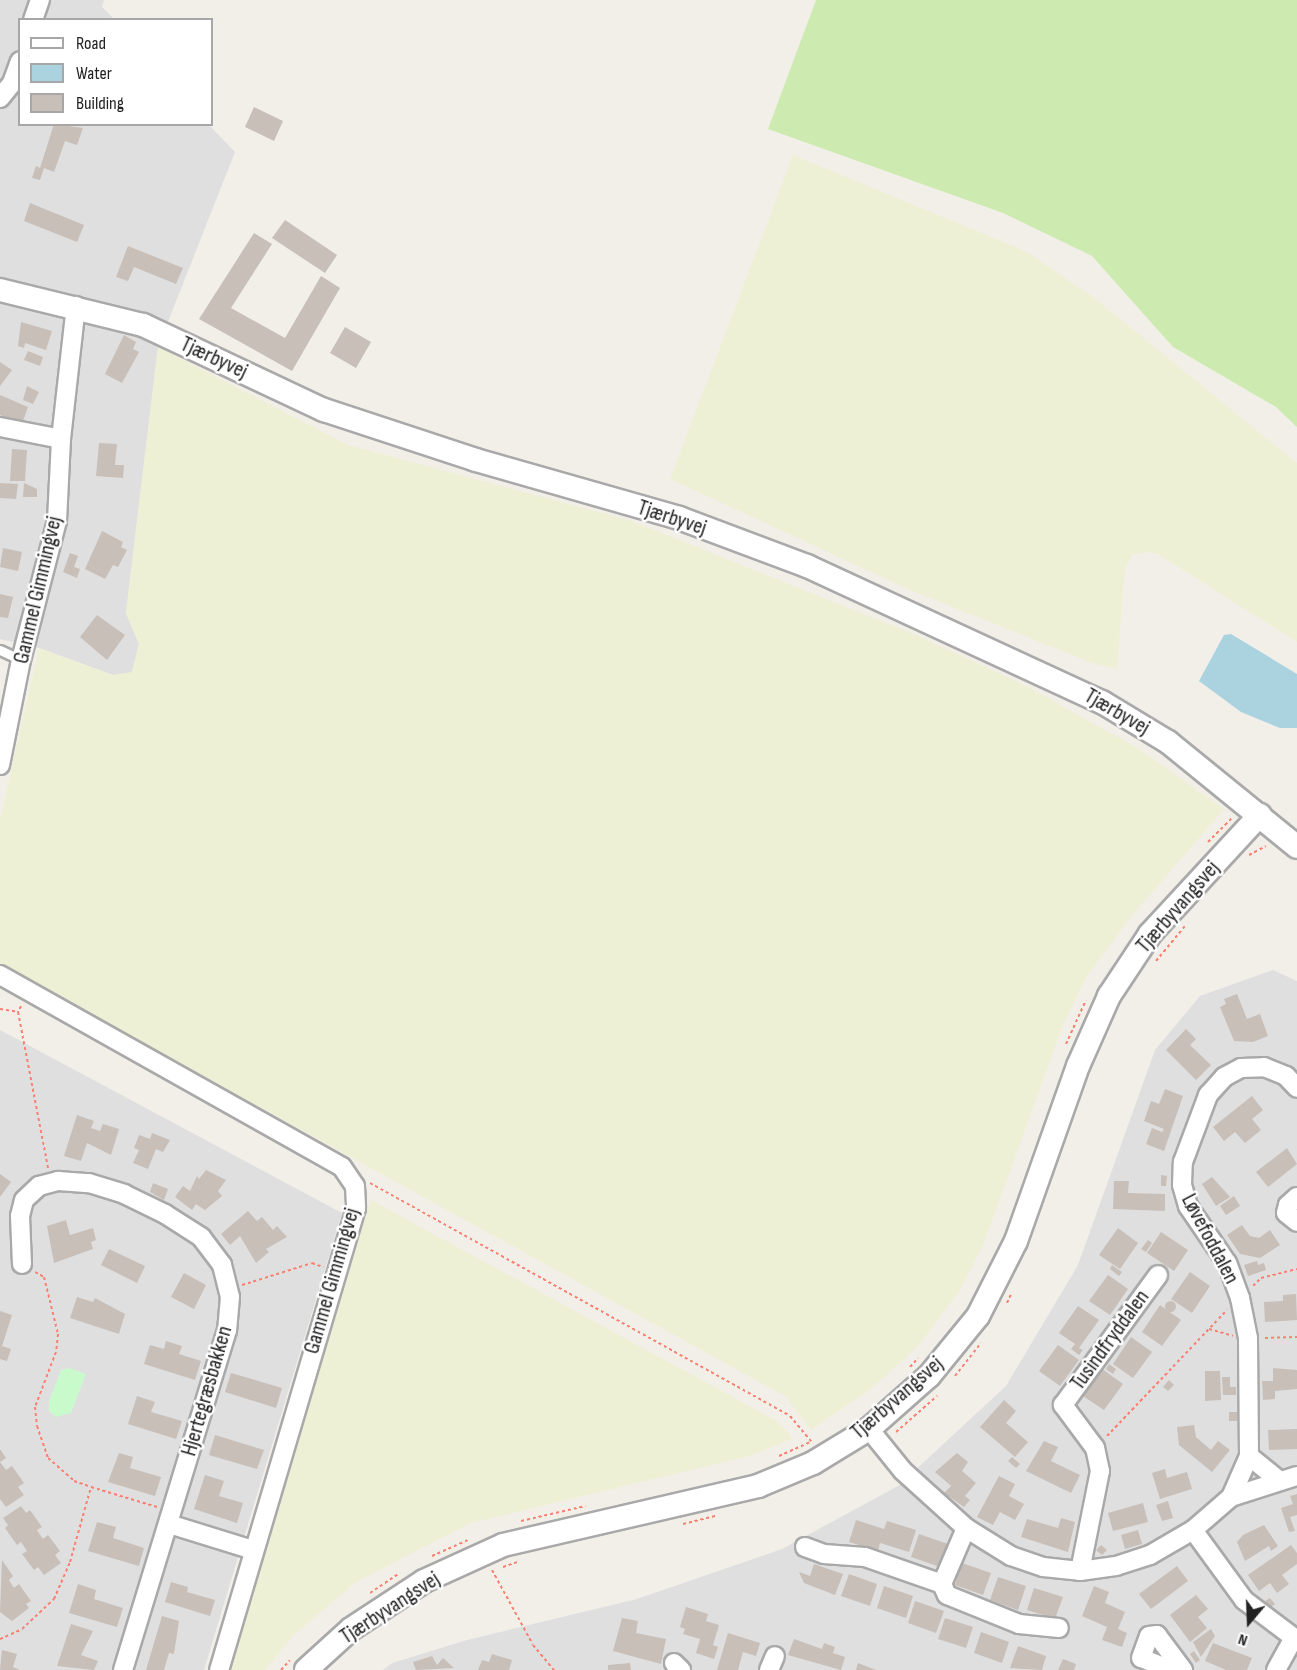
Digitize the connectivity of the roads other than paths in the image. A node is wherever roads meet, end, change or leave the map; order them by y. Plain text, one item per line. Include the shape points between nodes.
1 (40, 0) edge
2 (34, 18) edge
3 (18, 66) edge
4 (0, 98) edge
5 (0, 290) edge
6 (76, 306) junction
7 (0, 427) edge
8 (61, 440) junction
9 (0, 650) edge
10 (21, 660) junction
11 (0, 765) edge
12 (1260, 815) junction
13 (1297, 847) edge
14 (0, 975) edge
15 (1297, 1088) edge
16 (1297, 1197) edge
17 (1297, 1222) edge
18 (22, 1264) road end
19 (1158, 1275) dead end
20 (875, 1436) junction
21 (1249, 1456) junction
22 (1288, 1478) edge
23 (1231, 1497) junction
24 (171, 1518) junction
25 (966, 1528) junction
26 (1193, 1530) junction
27 (805, 1547) dead end
28 (253, 1550) junction
29 (1080, 1571) junction
30 (942, 1584) junction
31 (1059, 1628) dead end
32 (1295, 1640) edge
33 (300, 1663) edge
34 (123, 1670) edge
35 (219, 1670) edge
36 (1171, 1670) edge
37 (1183, 1670) edge
38 (1276, 1670) edge

1 - 2 street
3 - 4 street
5 - 6 street, Tjærbyvej
6 - 8 street, Gammel Gimmingvej
6 - 12 street, Tjærbyvej via 143,325 324,410 476,460 679,518 807,566 1102,702 1168,742
7 - 8 street
8 - 10 street, Gammel Gimmingvej via 57,521
9 - 10 lane
10 - 11 street, Gammel Gimmingvej
12 - 13 street, Tjærbyvej
12 - 20 street, Tjærbyvangsvej via 1150,934 1109,996 1078,1066 1016,1241 978,1316
14 - 28 street, Gammel Gimmingvej via 342,1167 355,1186 356,1209
15 - 21 street, Løvefoddalen via 1286,1076 1264,1067 1241,1068 1224,1077 1208,1095 1183,1162 1182,1185 1188,1206 1227,1263 1240,1298 1248,1338
16 - 17 street via 1286,1213
18 - 24 street, Hjertegræsbakken via 20,1216 24,1200 39,1186 51,1182 89,1184 124,1194 201,1237 222,1264 228,1289 227,1330
19 - 29 street, Tusindfryddalen via 1063,1405 1095,1448 1101,1471
20 - 25 street via 903,1471
20 - 33 street, Tjærbyvangsvej via 758,1486 503,1545 424,1581
21 - 22 street
21 - 23 street, Løvefoddalen
22 - 23 street
23 - 26 street
24 - 28 street
24 - 34 street, Hjertegræsbakken
25 - 29 street via 1011,1556 1043,1567
25 - 30 street
26 - 29 street via 1150,1555 1116,1566
26 - 32 street via 1244,1600
27 - 30 street via 824,1554 865,1557
28 - 35 street, Gammel Gimmingvej
30 - 31 street via 947,1594 1019,1624
32 - 38 street
36 - 37 street via 1141,1658 1149,1636 1157,1635

